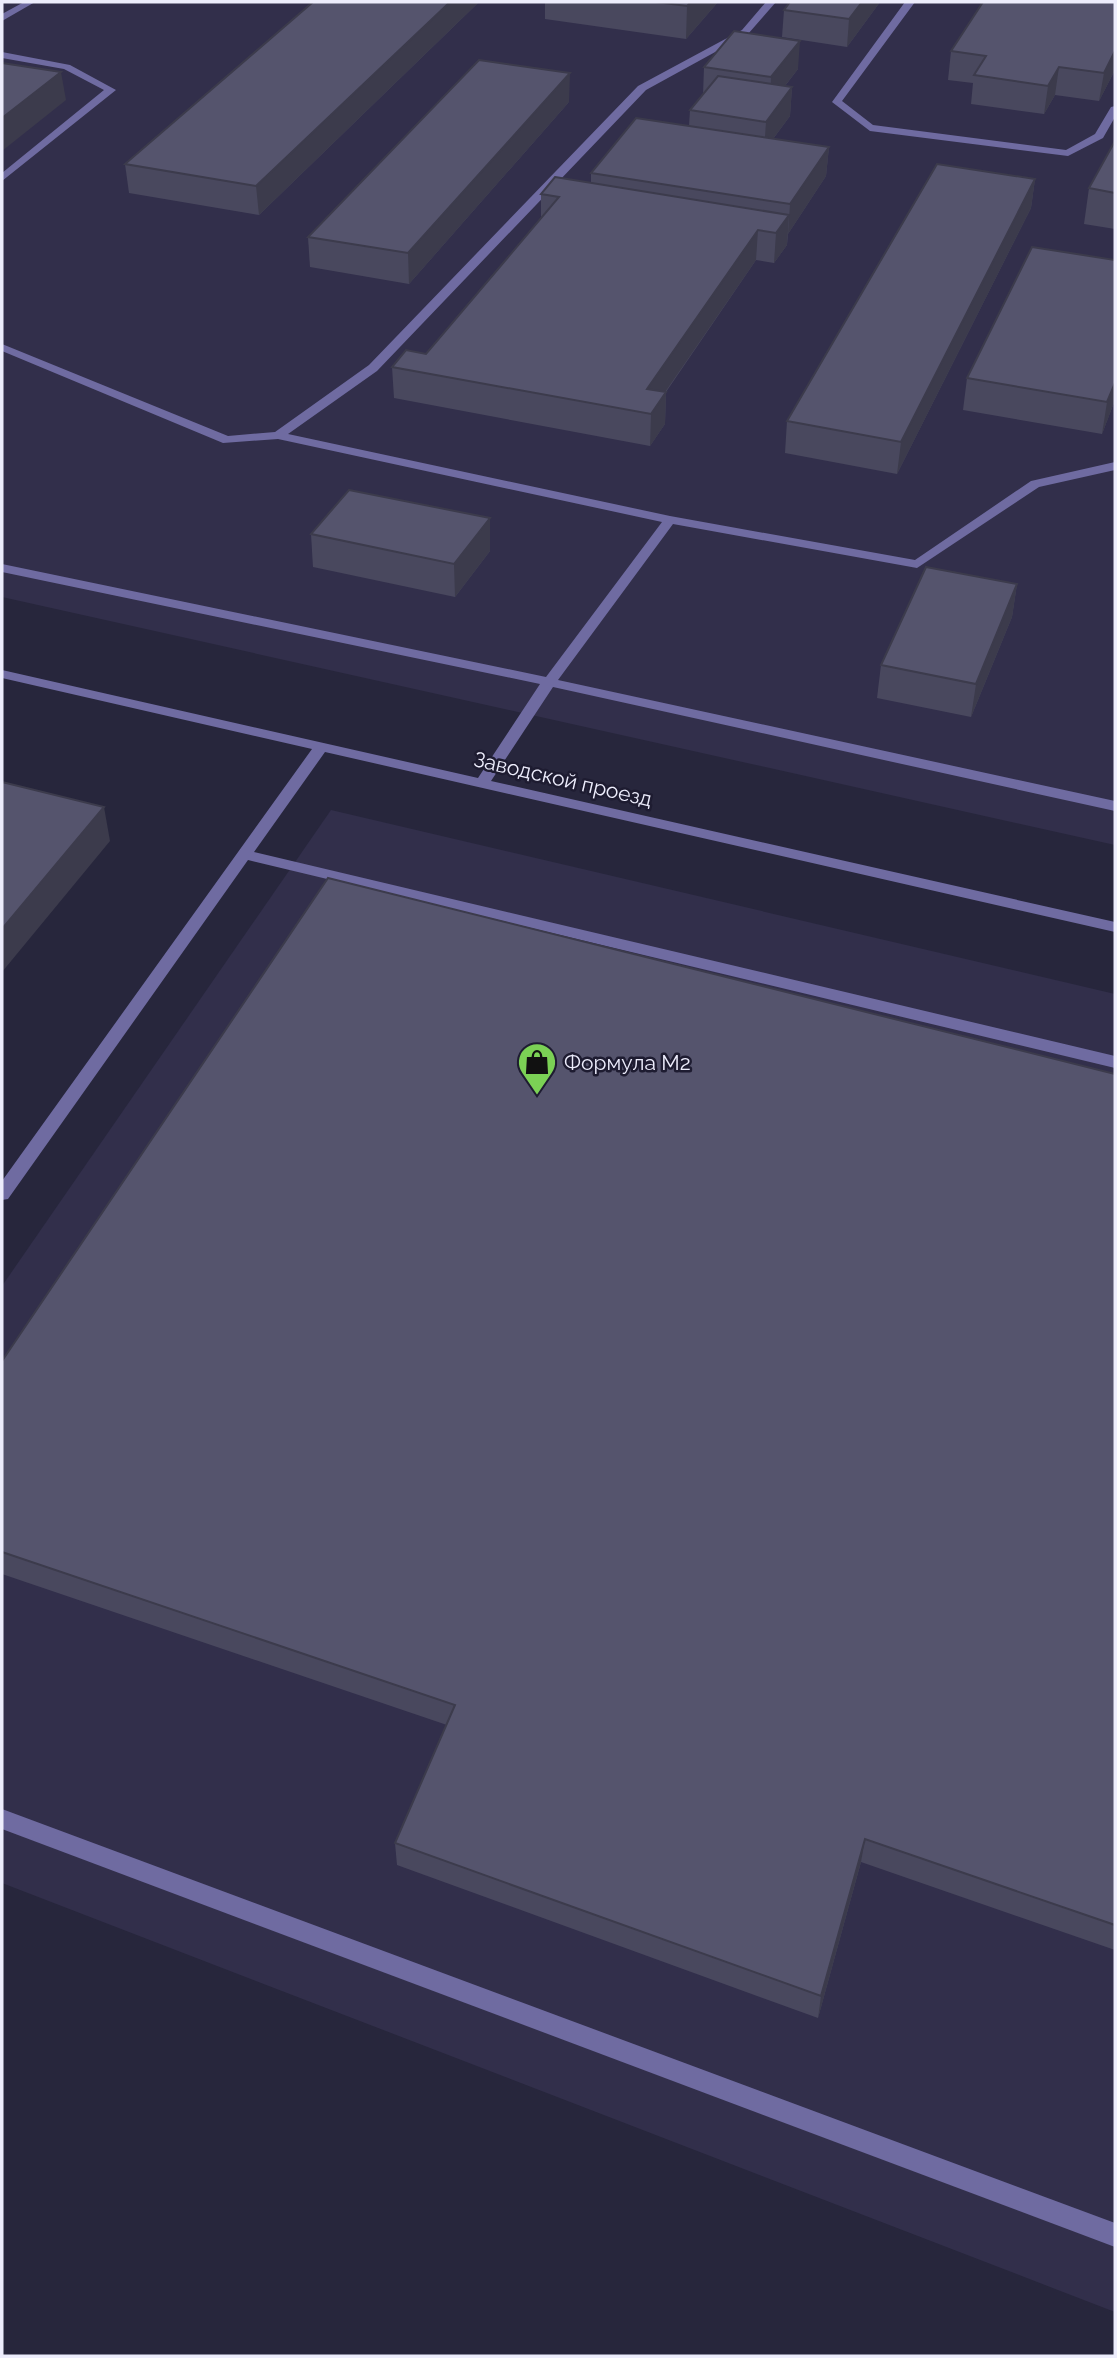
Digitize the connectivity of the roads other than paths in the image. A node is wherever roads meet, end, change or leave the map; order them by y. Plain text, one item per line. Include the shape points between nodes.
1 (30, 2) edge
2 (771, 2) edge
3 (910, 2) edge
4 (2, 18) edge
5 (2, 55) edge
6 (1115, 109) edge
7 (2, 178) edge
8 (2, 347) edge
9 (278, 435) junction
10 (1115, 466) edge
11 (670, 520) junction
12 (2, 568) edge
13 (2, 674) edge
14 (549, 682) junction
15 (322, 745) junction
16 (483, 782) junction
17 (1115, 806) edge
18 (246, 855) junction
19 (1115, 927) edge
20 (1115, 1062) edge
21 (2, 1194) edge
22 (2, 1819) edge
23 (1115, 2235) edge

1 - 4 street
2 - 9 street via 745,32 642,88 373,368
3 - 6 street via 836,102 870,128 1068,153 1099,136
5 - 7 street via 67,66 111,90
8 - 9 street via 227,440
9 - 11 street
10 - 11 street via 1035,484 917,564
11 - 14 street
12 - 14 street
13 - 15 street, Заводской проезд
14 - 16 street
14 - 17 street
15 - 16 street, Заводской проезд
15 - 18 street
16 - 19 street, Заводской проезд
18 - 20 street
18 - 21 street
22 - 23 street

